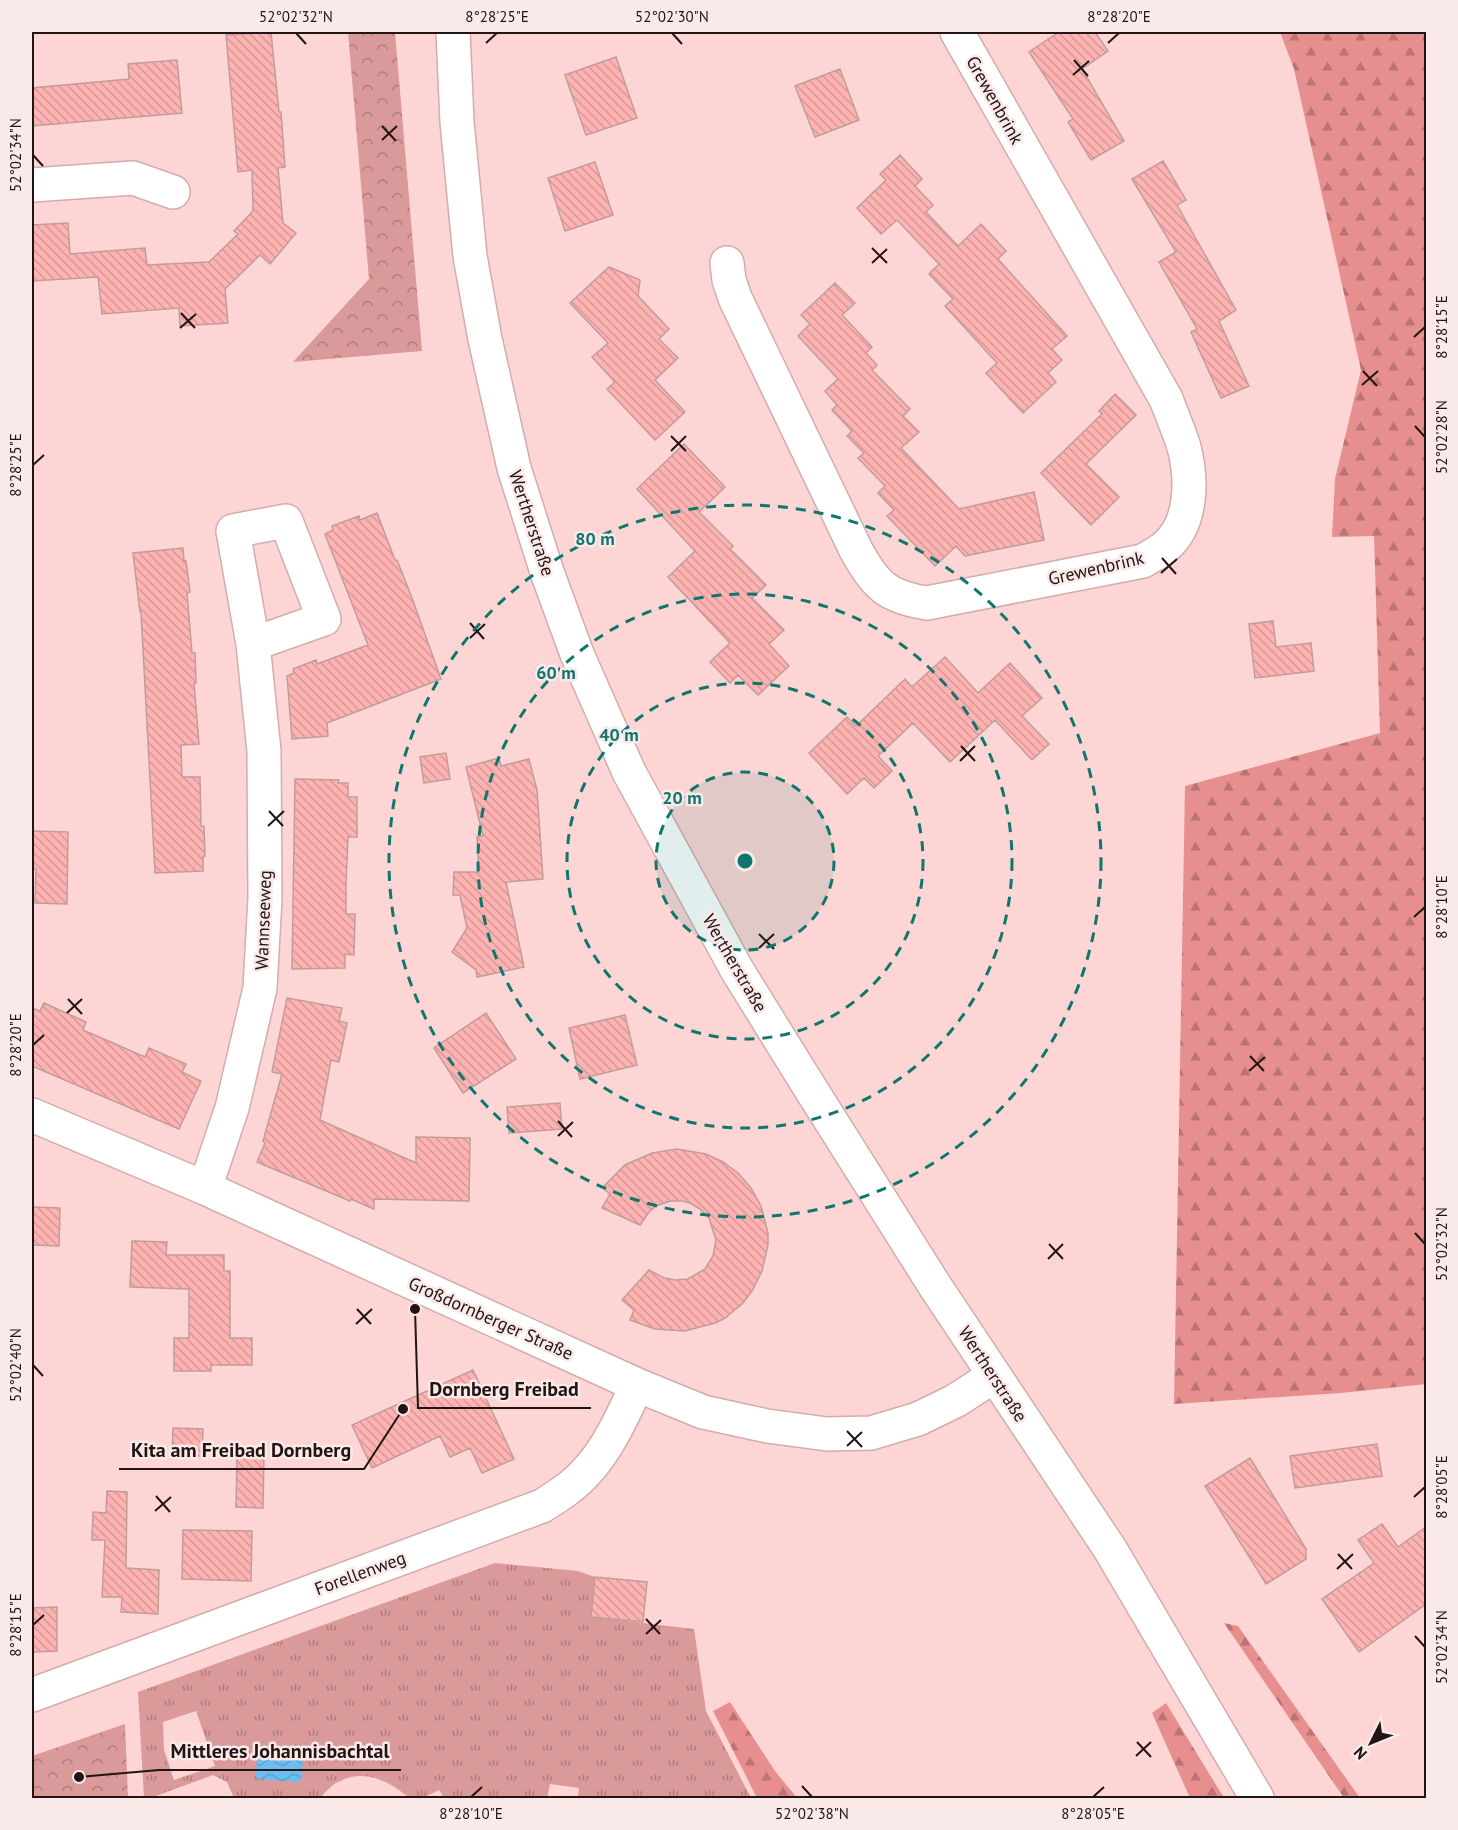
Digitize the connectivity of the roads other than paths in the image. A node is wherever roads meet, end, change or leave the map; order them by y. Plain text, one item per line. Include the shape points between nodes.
1 (453, 32) edge
2 (957, 32) edge
3 (32, 185) edge
4 (173, 192) dead end
5 (727, 263) dead end
6 (253, 644) dead end
7 (32, 1115) edge
8 (205, 1188) junction
9 (994, 1376) junction
10 (637, 1385) junction
11 (32, 1695) edge
12 (1257, 1798) edge

1 - 9 street, Wertherstraße via 457,122 477,302 514,468 577,654 629,772 737,970
2 - 5 street, Grewenbrink via 1166,399 1184,447 1189,508 1167,546 1143,561 927,603 905,600 881,587 867,572 735,298
3 - 4 street via 133,178
6 - 8 street, Wannseeweg via 264,751 265,898 260,988 232,1108
7 - 8 street, Großdornberger Straße
8 - 10 street, Großdornberger Straße
9 - 10 street, Großdornberger Straße via 918,1419 871,1433 827,1434 767,1426 703,1412
9 - 12 street, Wertherstraße via 1110,1549
10 - 11 street, Forellenweg via 587,1472 542,1506

